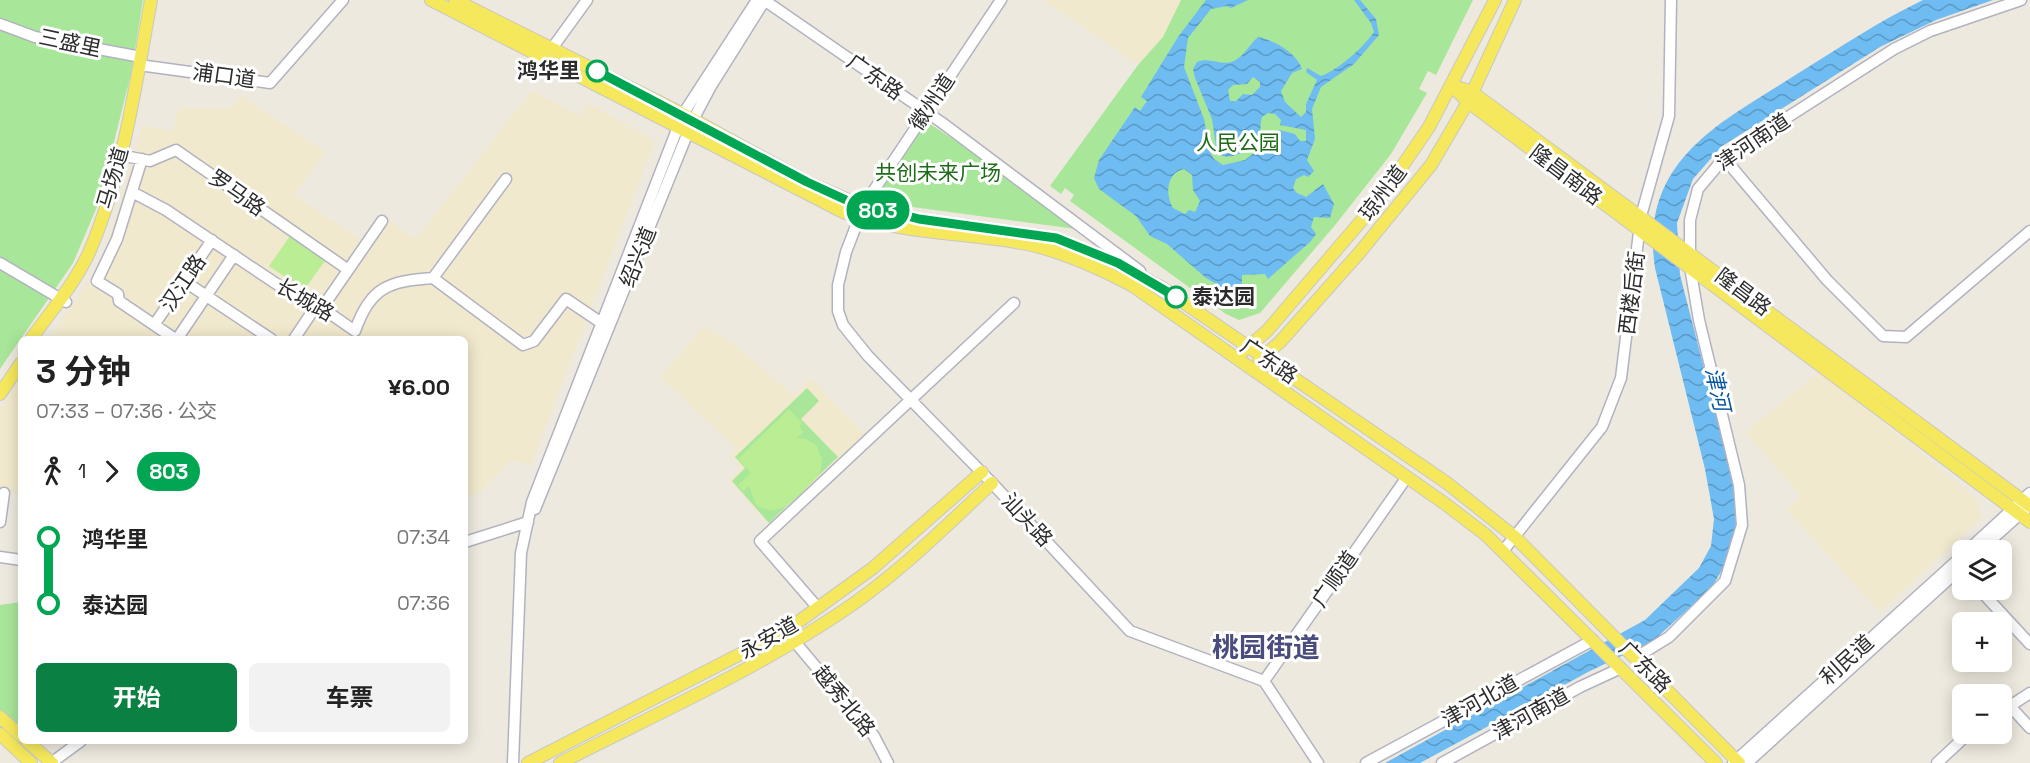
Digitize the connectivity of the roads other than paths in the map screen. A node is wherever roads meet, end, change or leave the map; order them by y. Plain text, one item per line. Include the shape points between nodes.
1 (151, 0) edge
2 (158, 0) edge
3 (343, 0) edge
4 (431, 0) edge
5 (455, 0) edge
6 (587, 0) edge
7 (757, 0) edge
8 (765, 0) edge
9 (1001, 0) edge
10 (1495, 0) edge
11 (1515, 0) edge
12 (1671, 0) edge
13 (2021, 0) edge
14 (0, 24) edge
15 (549, 53) junction
16 (142, 63) junction
17 (1452, 86) junction
18 (1470, 97) junction
19 (926, 111) junction
20 (686, 123) junction
21 (123, 156) junction
22 (1724, 158) junction
23 (142, 159) junction
24 (506, 179) dead end
25 (132, 192) junction
26 (864, 205) junction
27 (858, 218) junction
28 (382, 220) dead end
29 (1643, 225) junction
30 (2030, 231) edge
31 (212, 240) junction
32 (234, 255) junction
33 (1687, 257) junction
34 (0, 263) edge
35 (347, 269) junction
36 (433, 278) junction
37 (184, 281) junction
38 (1164, 289) junction
39 (206, 296) junction
40 (63, 301) junction
41 (1014, 303) dead end
42 (318, 309) junction
43 (603, 324) junction
44 (154, 325) junction
45 (354, 335) edge
46 (34, 336) edge
47 (41, 336) edge
48 (171, 336) edge
49 (178, 336) edge
50 (266, 336) edge
51 (296, 336) edge
52 (1249, 348) junction
53 (18, 356) edge
54 (1233, 357) junction
55 (1263, 357) junction
56 (18, 367) edge
57 (1248, 367) junction
58 (0, 381) edge
59 (0, 394) edge
60 (911, 399) junction
61 (982, 472) junction
62 (1407, 477) junction
63 (992, 483) junction
64 (4, 493) dead end
65 (2028, 502) edge
66 (2021, 516) edge
67 (0, 522) edge
68 (528, 522) junction
69 (1516, 538) junction
70 (1984, 540) edge
71 (1992, 540) edge
72 (468, 541) edge
73 (1503, 551) junction
74 (0, 557) edge
75 (18, 560) edge
76 (1952, 572) edge
77 (1989, 600) edge
78 (818, 608) junction
79 (1593, 639) junction
80 (795, 642) junction
81 (2030, 644) edge
82 (1635, 658) junction
83 (1621, 668) junction
84 (1264, 681) junction
85 (2030, 693) edge
86 (2012, 705) edge
87 (2012, 714) edge
88 (0, 717) edge
89 (2030, 728) edge
90 (18, 733) edge
91 (0, 734) edge
92 (30, 744) edge
93 (77, 744) edge
94 (1957, 744) edge
95 (1739, 762) edge
96 (32, 763) edge
97 (51, 763) edge
98 (513, 763) edge
99 (528, 763) edge
100 (560, 763) edge
101 (888, 763) edge
102 (1318, 763) edge
103 (1366, 763) edge
104 (1442, 763) edge
105 (1716, 763) edge
106 (1937, 763) edge

1 - 16 main road, 马场道
2 - 16 main road, 马场道
3 - 16 street, 浦口道 via 270,83
4 - 15 main road
5 - 15 main road
6 - 15 street
7 - 20 street, 绍兴道
8 - 19 street, 广东路
8 - 20 street, 绍兴道
9 - 19 street, 徽州道
10 - 17 main road, 琼州道
11 - 18 main road, 琼州道
12 - 29 street, 西楼后街 via 1669,116
13 - 22 street, 津河南道 via 1930,31 1894,49
14 - 16 street, 三盛里 via 35,37
15 - 20 main road
16 - 21 main road, 马场道
17 - 18 main road, 隆昌南路
17 - 52 main road, 琼州道 via 1379,200
18 - 29 main road, 隆昌南路
18 - 55 main road, 琼州道 via 1413,190
19 - 26 street, 徽州道
19 - 38 street, 广东路
20 - 26 main road
20 - 27 main road, 广东路 via 811,198
20 - 43 street, 绍兴道
20 - 68 street, 绍兴道 via 543,494
21 - 23 street, 罗马路
21 - 40 main road, 马场道 via 90,249
22 - 30 street via 1827,280 1883,336 1906,337
22 - 33 street, 津河南道 via 1698,189
23 - 25 street
23 - 35 street, 罗马路 via 150,161 176,150
24 - 36 street
25 - 31 street, 长城路
25 - 44 street via 117,239 97,281
26 - 27 street, 汕头路
26 - 38 main road via 919,219 1056,238
27 - 54 main road, 广东路 via 919,231 1045,248 1110,274 1149,296
27 - 60 street, 汕头路 via 838,285 838,311 847,333
28 - 35 street
29 - 33 main road, 隆昌路
29 - 69 street, 西楼后街 via 1623,369 1602,427
31 - 32 street, 长城路
31 - 37 street, 汉江路
32 - 39 street
32 - 42 street, 长城路
33 - 65 main road, 隆昌路
33 - 66 main road, 隆昌路
33 - 82 street, 津河南道 via 1738,484 1742,525 1725,581 1669,637
34 - 40 street
35 - 42 street
36 - 43 street via 523,345 534,341 566,299
36 - 45 street, 长城路 via 400,281 378,293 361,313
37 - 39 street
37 - 44 street, 汉江路
38 - 52 main road, 广东路
39 - 49 street
39 - 50 street
40 - 46 main road, 马场道
40 - 47 main road, 马场道
41 - 60 street
42 - 45 street, 长城路
42 - 51 street
43 - 68 street, 绍兴道 via 538,486
44 - 48 street
52 - 54 main road, 琼州道
52 - 55 main road, 广东路
53 - 58 main road
54 - 57 main road, 广东路
55 - 57 main road
55 - 69 main road, 广东路 via 1447,483
56 - 59 main road
57 - 62 main road, 广东路
60 - 61 street, 汕头路
60 - 78 street via 760,541
61 - 63 street, 汕头路
61 - 78 main road, 永安道 via 918,531
62 - 73 main road, 广东路
62 - 84 street, 广顺道
63 - 80 main road, 永安道 via 889,576
63 - 84 street, 汕头路 via 1130,631
64 - 67 street
65 - 66 street
66 - 70 street
66 - 71 street
68 - 72 street
68 - 98 street, 绍兴道 via 521,553
69 - 73 street, 西楼后街
69 - 82 main road, 广东路
73 - 79 main road, 广东路
74 - 75 street
76 - 95 street, 利民道
77 - 81 street
78 - 99 main road, 永安道 via 759,645
79 - 83 main road, 广东路
79 - 103 street, 津河北道
80 - 100 main road, 永安道
80 - 101 street, 越秀北路 via 874,735
82 - 95 main road, 广东路
83 - 104 street, 津河南道
83 - 105 main road, 广东路
84 - 102 street
85 - 86 street
87 - 89 street
88 - 90 main road
91 - 96 main road
92 - 97 main road
93 - 97 street
94 - 106 street

